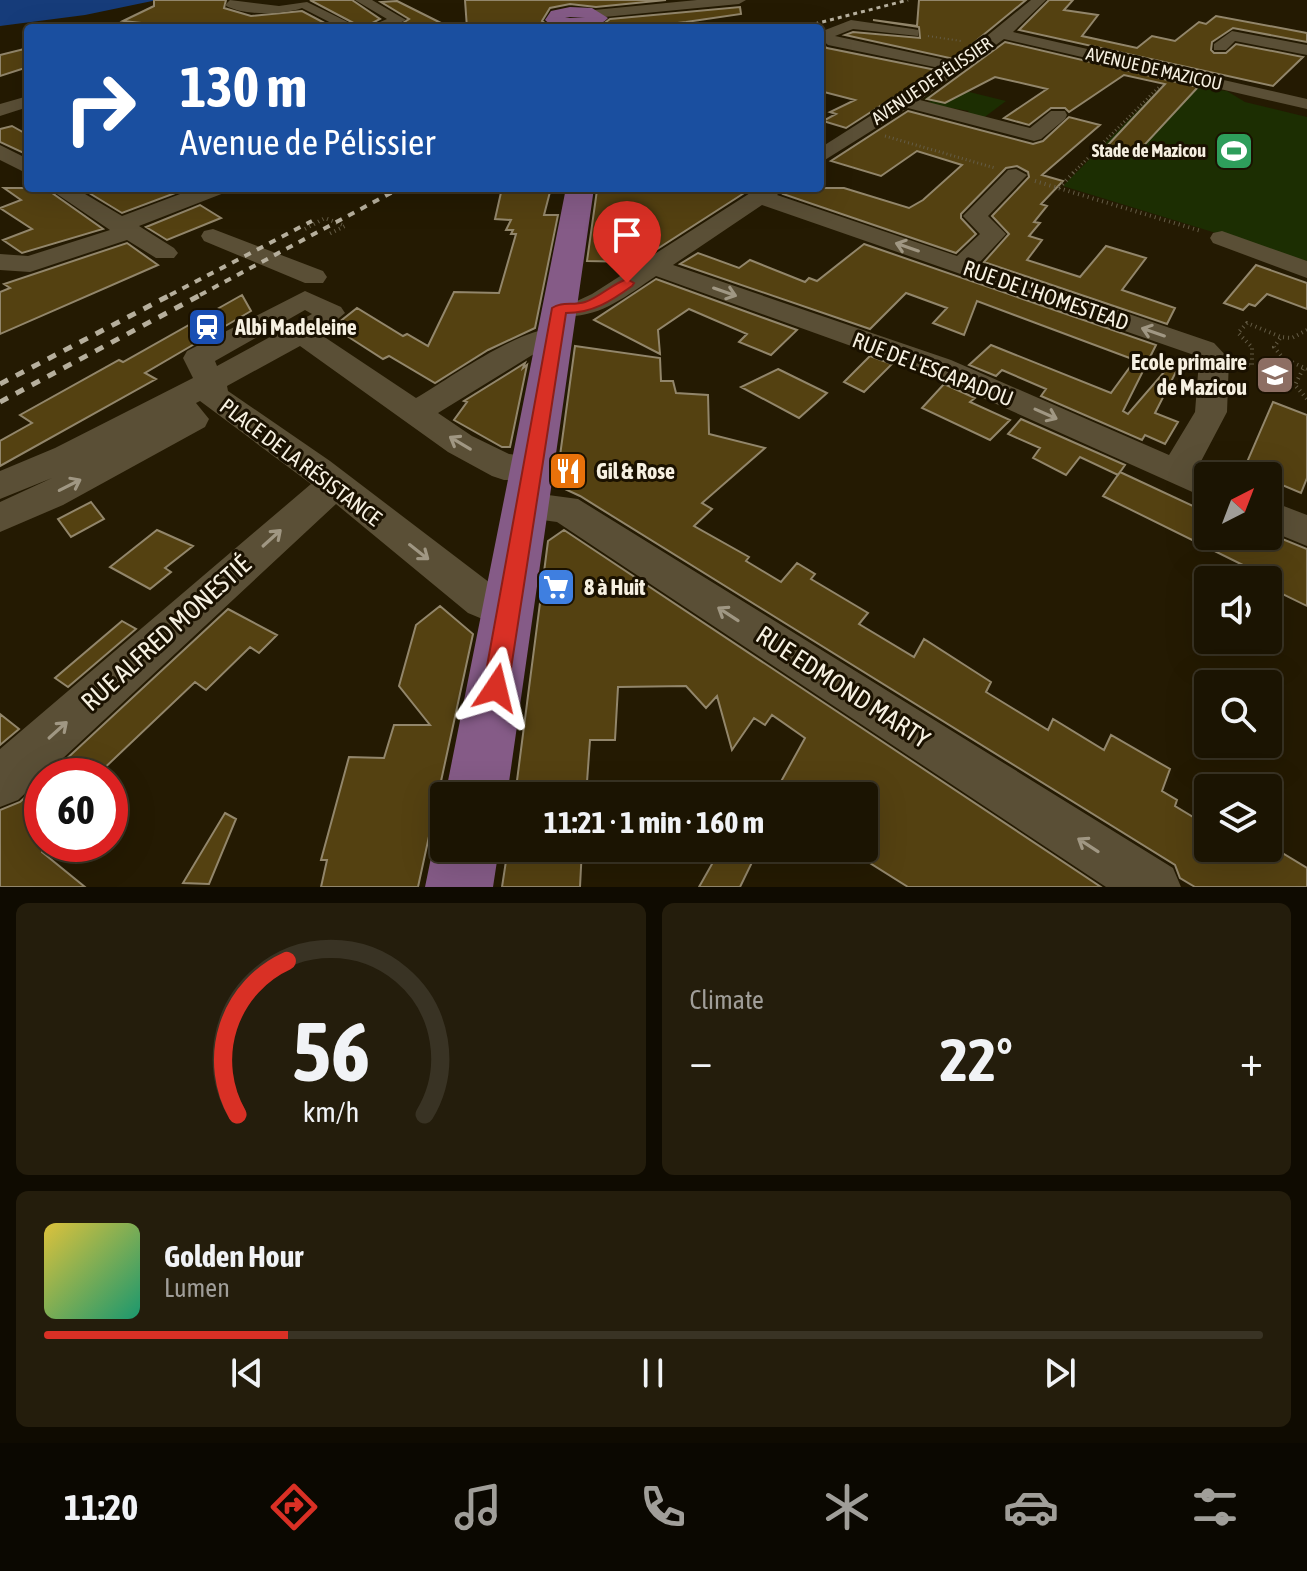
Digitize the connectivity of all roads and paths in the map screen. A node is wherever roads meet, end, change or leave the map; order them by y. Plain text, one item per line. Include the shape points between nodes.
1 (362, 0) edge
2 (739, 0) edge
3 (1039, 0) edge
4 (331, 1) edge
5 (302, 4) edge
6 (248, 7) edge
7 (602, 15) joint
8 (559, 17) edge
9 (344, 24) edge
10 (386, 24) edge
11 (913, 33) joint
12 (1001, 34) junction
13 (1230, 38) dead end
14 (986, 45) junction
15 (1307, 50) edge
16 (957, 67) junction
17 (1172, 73) junction
18 (1193, 78) junction
19 (1200, 96) dead end
20 (1293, 100) edge
21 (24, 102) edge
22 (905, 102) junction
23 (0, 110) edge
24 (1058, 115) dead end
25 (861, 129) junction
26 (0, 151) edge
27 (824, 154) edge
28 (24, 166) edge
29 (1016, 175) junction
30 (1058, 188) junction
31 (65, 192) edge
32 (207, 192) edge
33 (579, 192) edge
34 (767, 192) edge
35 (305, 229) dead end
36 (119, 230) junction
37 (327, 235) dead end
38 (213, 236) dead end
39 (1222, 238) joint
40 (165, 253) dead end
41 (0, 262) edge
42 (652, 266) junction
43 (962, 266) junction
44 (1307, 270) edge
45 (314, 277) dead end
46 (558, 321) junction
47 (1307, 330) edge
48 (1281, 337) junction
49 (1214, 359) junction
50 (1305, 369) edge
51 (211, 382) junction
52 (1307, 399) edge
53 (173, 400) junction
54 (414, 413) junction
55 (1177, 472) junction
56 (1194, 480) edge
57 (333, 485) junction
58 (0, 486) edge
59 (529, 486) junction
60 (0, 518) edge
61 (509, 612) junction
62 (0, 782) edge
63 (479, 782) edge
64 (463, 862) edge
65 (459, 887) edge
66 (1154, 887) edge

1 - 10 street via 399,20
2 - 7 street
3 - 12 street, AVENUE DE PÉLISSIER
4 - 5 street
5 - 6 street
5 - 9 street
7 - 8 main road
11 - 14 path
11 - 16 street via 851,24 825,35 833,42
12 - 14 street, AVENUE DE PÉLISSIER
12 - 17 street, AVENUE DE MAZICOU
13 - 15 street
14 - 16 street, AVENUE DE PÉLISSIER
16 - 22 street, AVENUE DE PÉLISSIER
17 - 18 street, AVENUE DE MAZICOU
17 - 30 path
18 - 19 street
18 - 20 street, AVENUE DE MAZICOU
21 - 23 street
22 - 24 street via 1034,135
22 - 25 street, AVENUE DE PÉLISSIER
25 - 27 street, AVENUE DE PÉLISSIER
25 - 29 path
26 - 28 street
29 - 30 path
29 - 43 street via 975,216 994,234
30 - 39 path
31 - 36 street
32 - 36 street
33 - 46 main road
34 - 42 street
43 -> 34 street, RUE DE L'HOMESTEAD
35 - 37 path via 325,218 345,226
36 - 40 street
36 - 41 street via 30,264
38 - 45 street
39 - 44 street
42 - 46 street via 602,300
42 -> 55 street, RUE DE L'ESCAPADOU via 940,367
49 -> 43 street, RUE DE L'HOMESTEAD via 1204,349
46 - 54 street via 532,343
46 - 59 main road
47 - 48 path
48 - 49 path via 1247,323 1238,333 1252,347 1252,366
48 - 50 path via 1274,347
49 - 55 street via 1211,412
50 - 52 path via 1295,385
51 - 53 street
51 - 54 street, PLACE DE LA RÉSISTANCE via 301,334
51 - 57 street, PLACE DE LA RÉSISTANCE via 213,396
53 - 58 street
60 -> 53 street via 193,419
59 -> 54 street, PLACE DE LA RÉSISTANCE
55 - 56 street, RUE DE L'ESCAPADOU
57 -> 61 street, PLACE DE LA RÉSISTANCE via 483,601
62 -> 57 street, RUE ALFRED MONESTIÉ
59 - 61 main road
66 -> 59 street, RUE EDMOND MARTY
61 - 63 main road
64 - 65 main road

